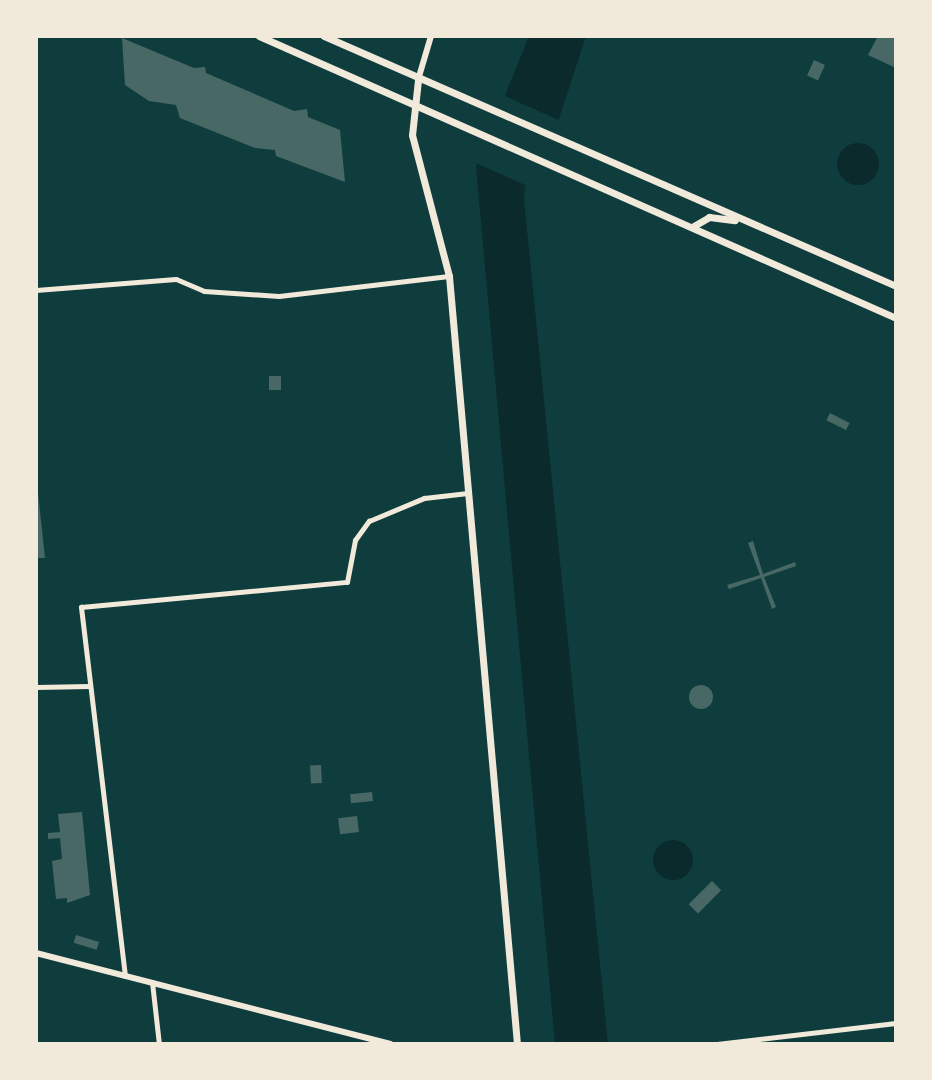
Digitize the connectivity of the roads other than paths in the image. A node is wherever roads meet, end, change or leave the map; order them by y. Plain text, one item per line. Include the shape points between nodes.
1 (259, 36) edge
2 (324, 36) edge
3 (431, 36) edge
4 (278, 40) edge
5 (418, 80) junction
6 (412, 104) junction
7 (753, 224) junction
8 (692, 227) junction
9 (449, 276) junction
10 (896, 286) edge
11 (36, 290) edge
12 (896, 318) edge
13 (469, 493) junction
14 (89, 686) junction
15 (36, 687) edge
16 (36, 953) edge
17 (125, 976) junction
18 (152, 982) junction
19 (896, 1023) edge
20 (159, 1044) edge
21 (391, 1044) edge
22 (517, 1044) edge
23 (717, 1044) edge

1 - 4 main road
2 - 5 main road
3 - 5 street
4 - 6 main road
5 - 6 main road
5 - 7 main road
6 - 8 main road
6 - 9 main road via 417,158
7 - 8 main road via 709,217
7 - 10 main road
8 - 12 main road
9 - 11 street via 279,296 204,291 176,279
9 - 13 main road
13 - 14 street via 424,498 369,521 355,540 347,582 81,607
13 - 22 main road
14 - 15 street
14 - 17 street
16 - 17 street
17 - 18 street
18 - 20 street
18 - 21 street
19 - 23 street

